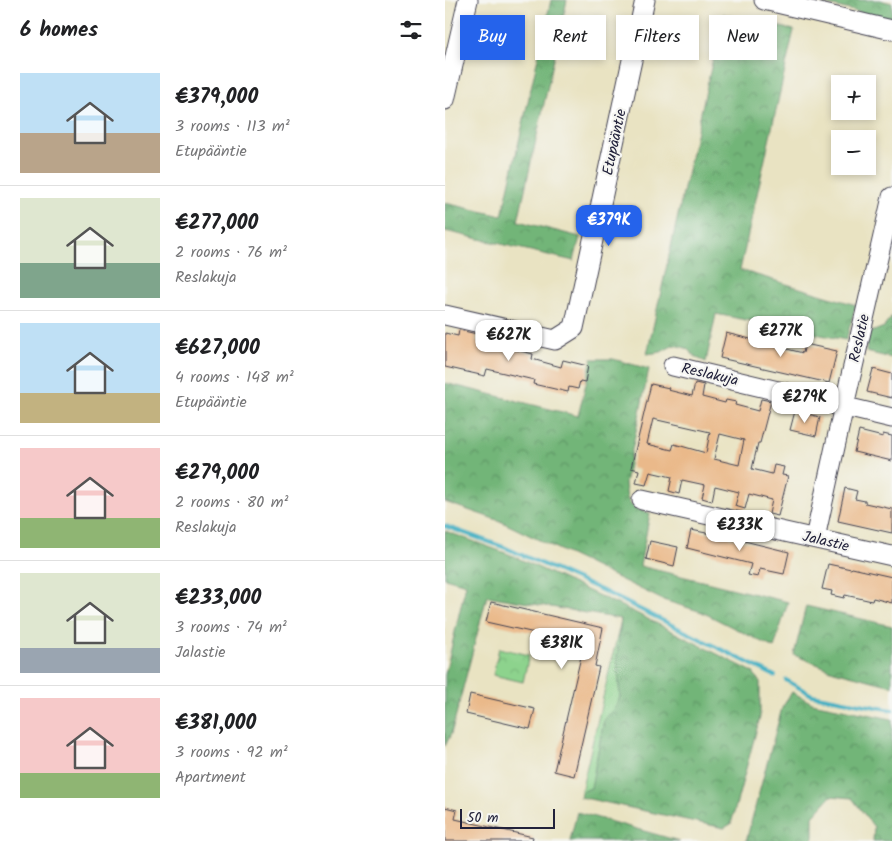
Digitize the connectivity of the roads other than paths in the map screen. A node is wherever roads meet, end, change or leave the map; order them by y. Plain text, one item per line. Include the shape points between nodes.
1 (468, 0) edge
2 (645, 0) edge
3 (764, 0) edge
4 (892, 30) edge
5 (445, 100) edge
6 (892, 197) edge
7 (890, 216) edge
8 (445, 315) edge
9 (673, 366) dead end
10 (844, 406) junction
11 (892, 418) edge
12 (642, 500) dead end
13 (815, 538) junction
14 (892, 556) edge

1 - 5 street
2 - 8 street, Etupääntie via 574,328 555,340
3 - 4 street
6 - 7 street, Reslatie
7 - 10 street, Reslatie
9 - 10 street, Reslakuja
10 - 11 street, Reslakuja
10 - 13 street, Reslatie
12 - 13 street, Jalastie
13 - 14 street, Jalastie

